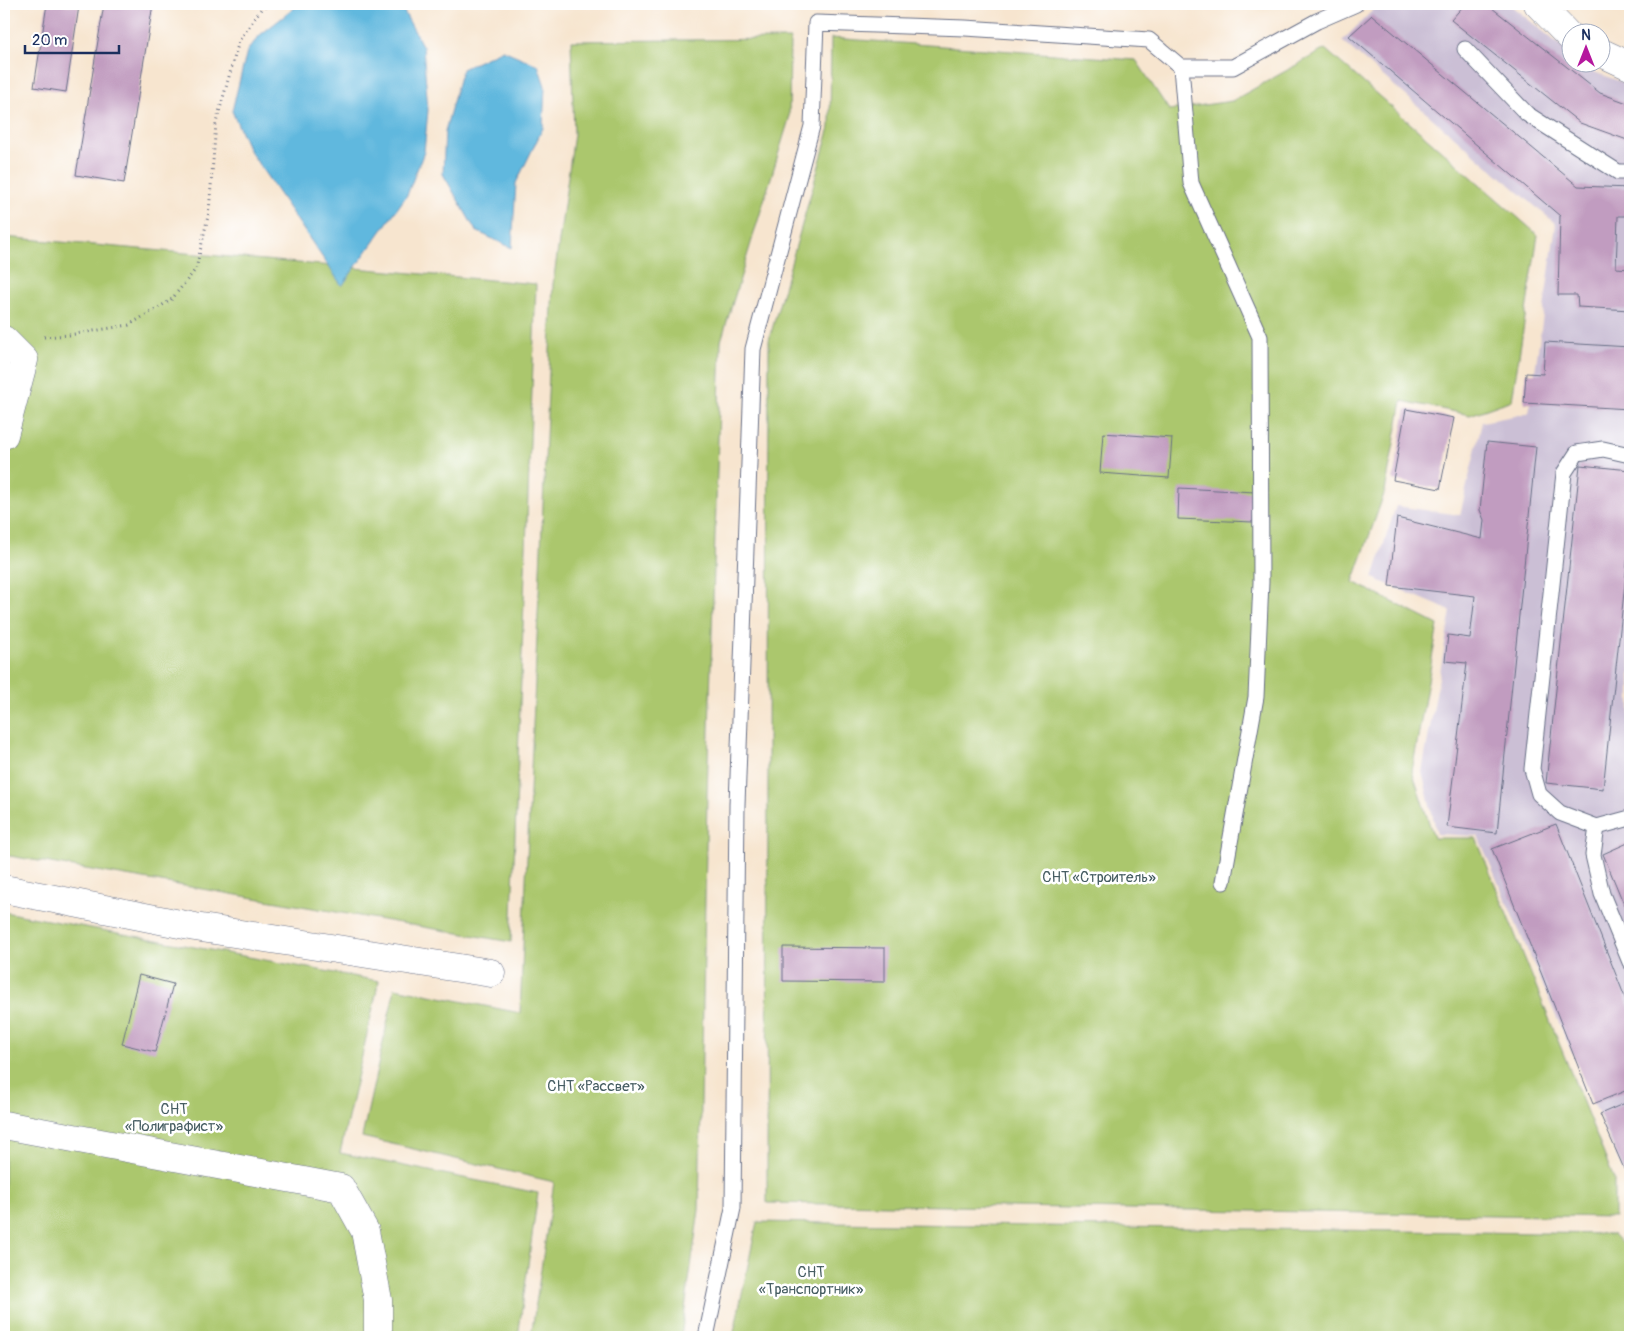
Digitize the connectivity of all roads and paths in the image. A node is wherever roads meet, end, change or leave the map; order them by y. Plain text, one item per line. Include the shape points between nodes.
1 (271, 4) edge
2 (1356, 4) edge
3 (1538, 4) edge
4 (1562, 29) edge
5 (1465, 49) dead end
6 (1612, 58) edge
7 (1630, 66) edge
8 (1181, 67) junction
9 (1630, 172) edge
10 (41, 337) dead end
11 (4, 340) edge
12 (4, 435) edge
13 (1630, 455) edge
14 (1630, 818) edge
15 (1597, 827) junction
16 (1223, 882) dead end
17 (4, 889) edge
18 (1630, 962) edge
19 (491, 973) dead end
20 (4, 1125) edge
21 (378, 1337) edge
22 (706, 1337) edge

1 - 10 path via 261,9 239,41 216,123 209,212 196,269 171,300 129,325
2 - 8 lane via 1317,21 1233,67
3 - 4 street
5 - 9 lane via 1527,114 1618,172
6 - 7 street
8 - 16 lane via 1191,183 1260,337 1261,582 1256,697
8 - 22 lane via 1148,40 965,28 816,23 812,126 752,349 737,805 733,1208
11 - 12 street via 24,360
13 - 15 lane via 1603,449 1577,452 1564,473 1532,770 1539,794 1560,813
14 - 15 lane
15 - 18 lane via 1593,855 1602,894
17 - 19 street via 194,927
20 - 21 street via 341,1188 365,1230 378,1300

